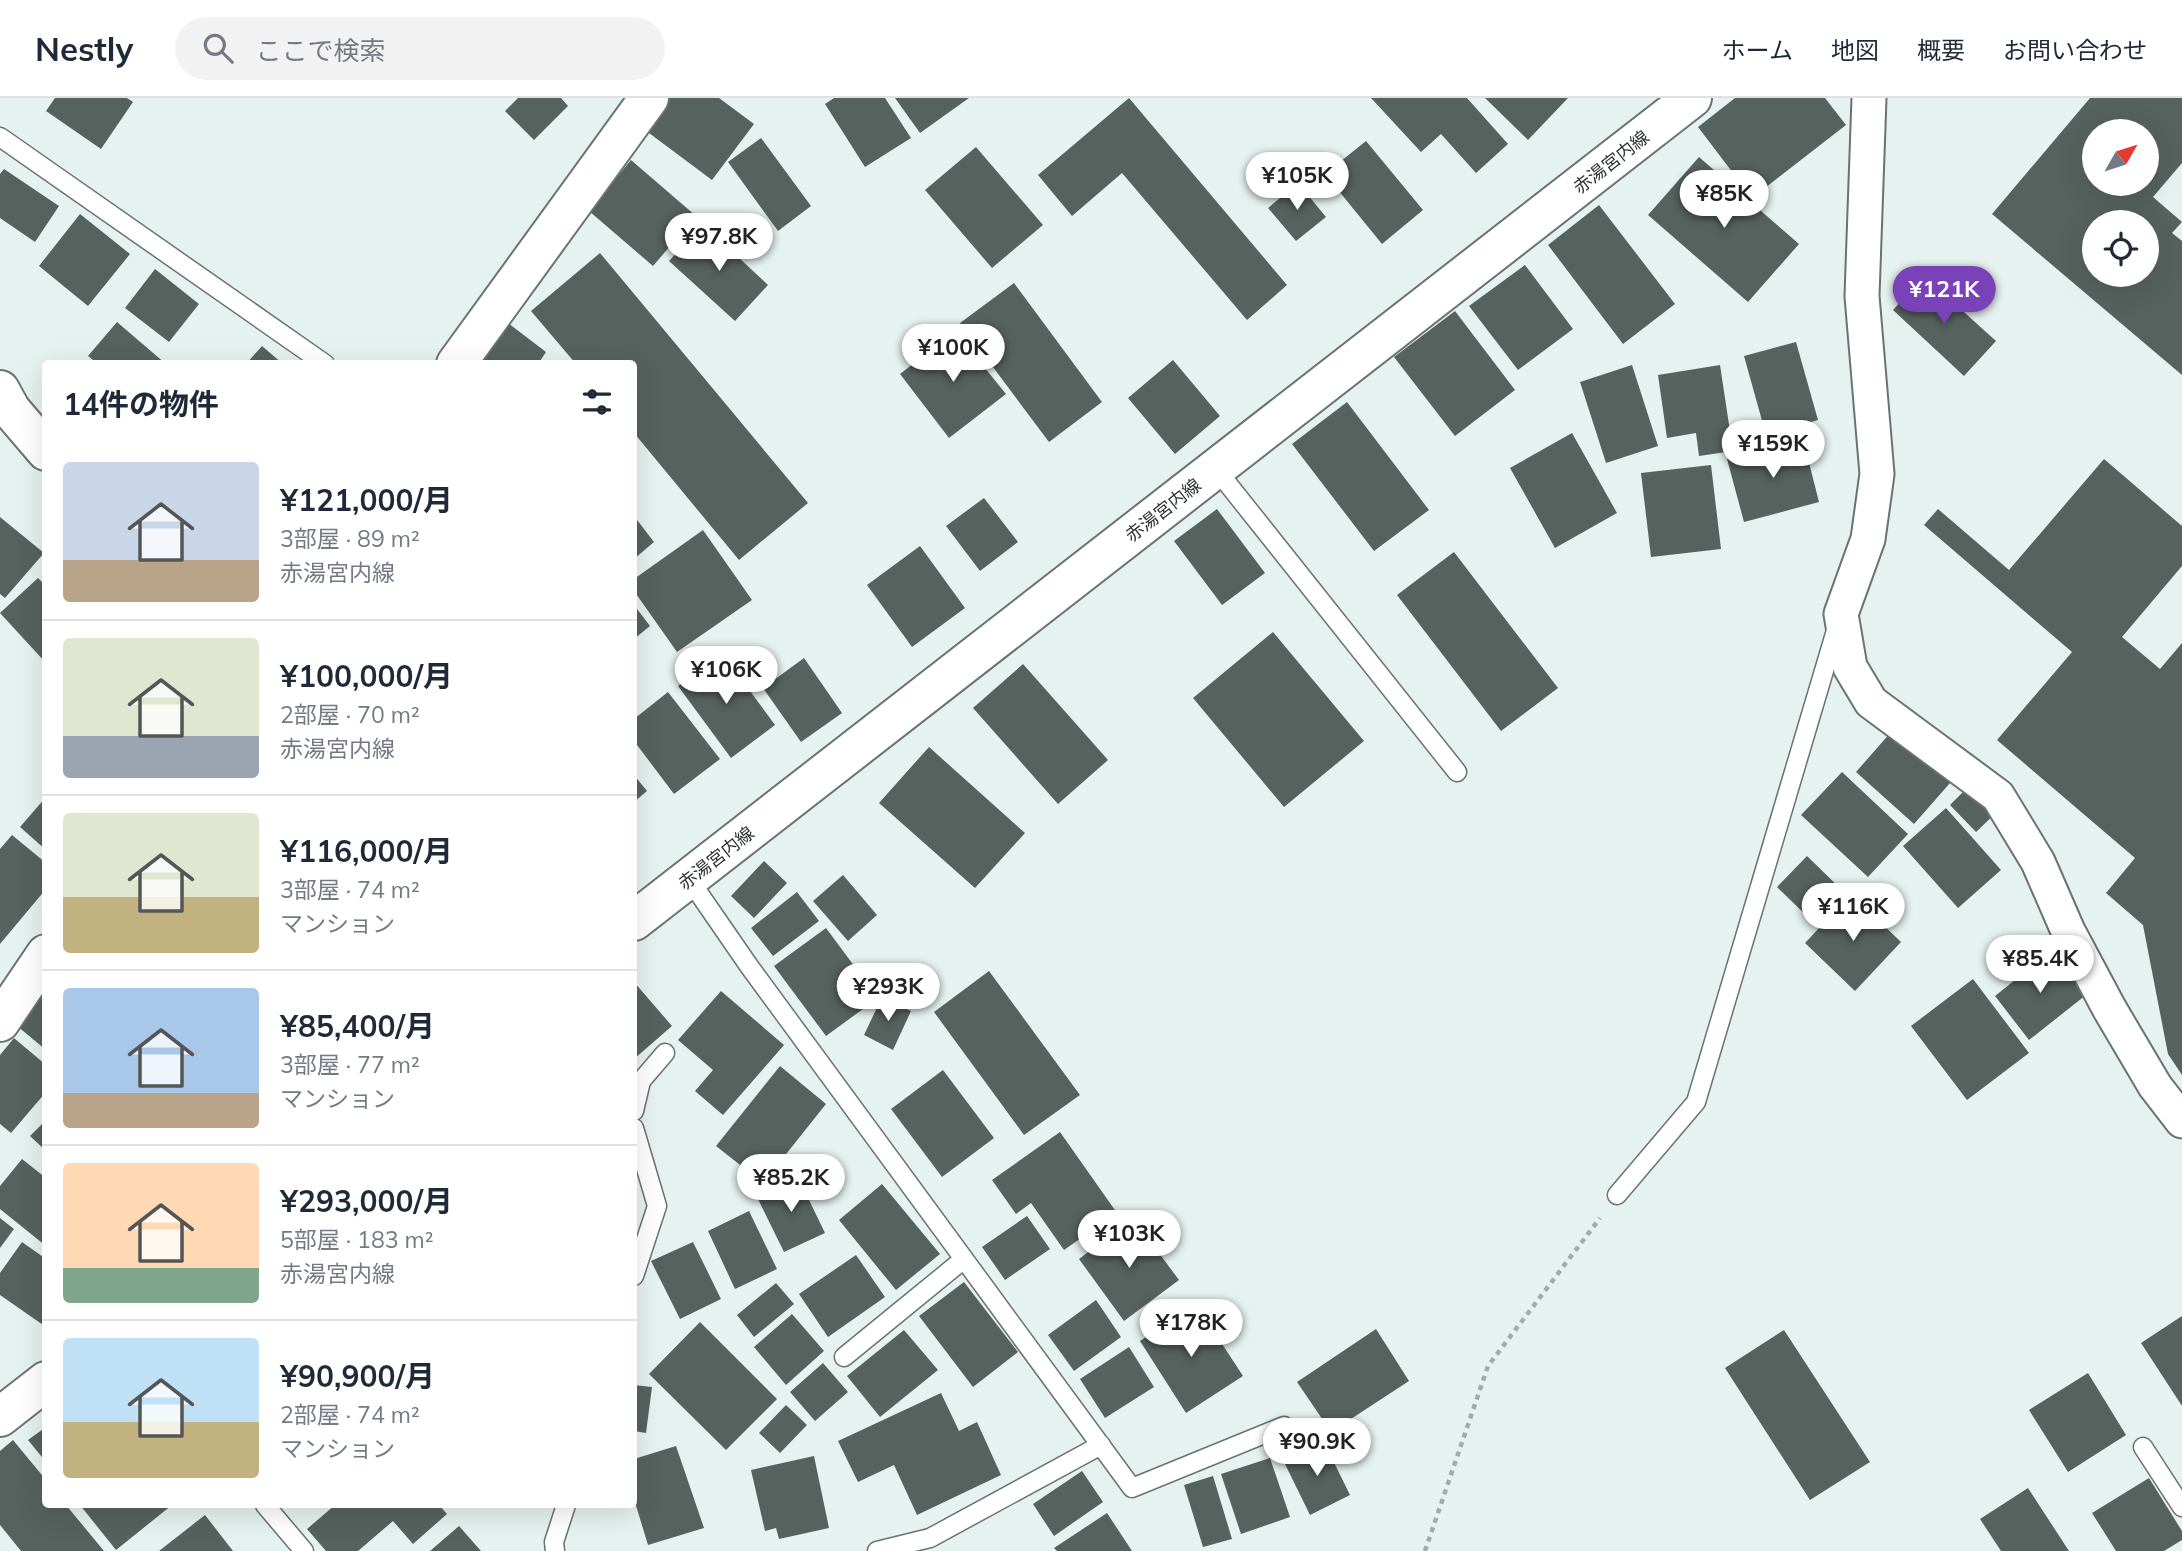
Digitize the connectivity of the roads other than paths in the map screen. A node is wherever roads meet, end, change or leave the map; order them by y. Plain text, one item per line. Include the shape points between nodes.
1 (649, 98) edge
2 (1692, 98) edge
3 (1870, 98) edge
4 (0, 137) edge
5 (318, 360) edge
6 (459, 360) edge
7 (0, 390) edge
8 (42, 446) edge
9 (1216, 469) junction
10 (1841, 614) junction
11 (1457, 772) dead end
12 (689, 880) junction
13 (637, 919) edge
14 (42, 960) edge
15 (0, 1022) edge
16 (665, 1053) dead end
17 (637, 1098) edge
18 (2182, 1121) edge
19 (637, 1138) edge
20 (1617, 1195) road end
21 (964, 1259) junction
22 (637, 1267) edge
23 (844, 1357) dead end
24 (42, 1384) edge
25 (0, 1417) edge
26 (1284, 1426) dead end
27 (1101, 1445) junction
28 (2143, 1447) dead end
29 (2182, 1507) edge
30 (268, 1508) edge
31 (565, 1508) edge
32 (304, 1551) edge
33 (555, 1551) edge
34 (877, 1551) edge

1 - 6 main road
2 - 9 main road, 赤湯宮内線
3 - 10 street via 1862,296 1877,474 1868,539
4 - 5 lane
7 - 8 main road
9 - 11 lane
9 - 12 main road, 赤湯宮内線
10 - 18 street via 1850,667 1871,702 1998,796 2038,862 2068,932 2109,1008 2155,1086
10 - 20 lane via 1696,1102
12 - 13 main road, 赤湯宮内線
12 - 21 lane
14 - 15 main road
16 - 17 lane via 641,1081
19 - 22 lane via 657,1206
21 - 23 lane
21 - 27 lane
24 - 25 main road
26 - 27 lane via 1132,1488
27 - 34 lane via 930,1538
28 - 29 lane
30 - 32 lane
31 - 33 lane

